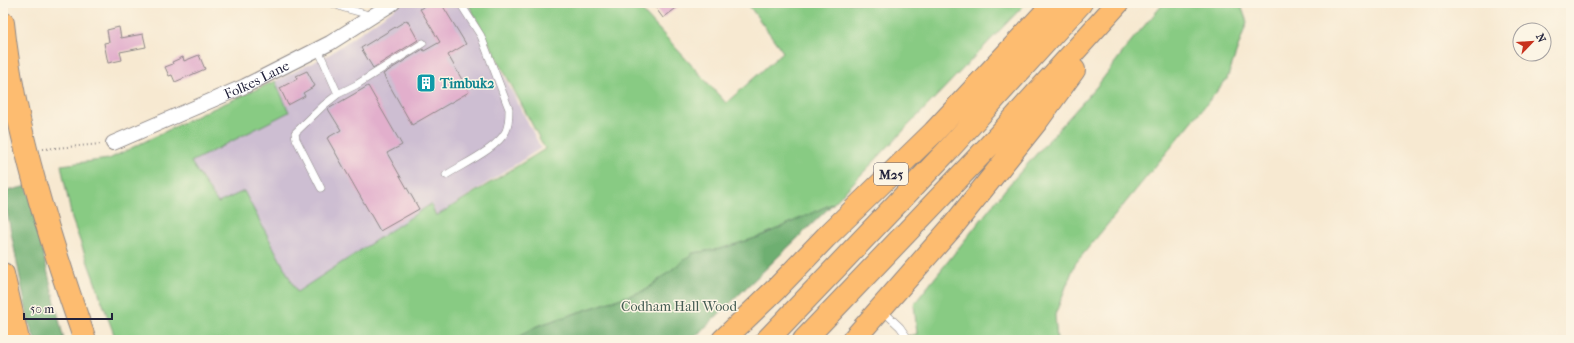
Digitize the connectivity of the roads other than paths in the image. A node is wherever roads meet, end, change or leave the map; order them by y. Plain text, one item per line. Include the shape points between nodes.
1 (332, 3) edge
2 (393, 3) edge
3 (460, 3) edge
4 (1054, 3) edge
5 (1081, 3) edge
6 (1118, 3) edge
7 (373, 16) junction
8 (3, 23) edge
9 (423, 43) dead end
10 (318, 49) junction
11 (338, 94) junction
12 (112, 143) road end
13 (446, 175) dead end
14 (321, 188) dead end
15 (3, 274) edge
16 (880, 308) junction
17 (18, 340) edge
18 (84, 340) edge
19 (723, 340) edge
20 (767, 340) edge
21 (804, 340) edge
22 (853, 340) edge
23 (909, 340) edge

1 - 7 lane
2 - 7 street, Folkes Lane
3 - 13 lane via 481,36 509,115 500,139
4 - 19 highway, M25 via 934,132
5 - 20 highway, M25 via 948,150
6 - 16 highway via 1037,121 953,226
6 - 21 highway via 978,158
7 - 10 street, Folkes Lane
8 - 18 highway via 14,93 30,164
9 - 11 lane
10 - 11 lane
10 - 12 street, Folkes Lane via 245,86
11 - 14 lane via 295,133
15 - 17 highway
16 - 22 highway
16 - 23 lane

